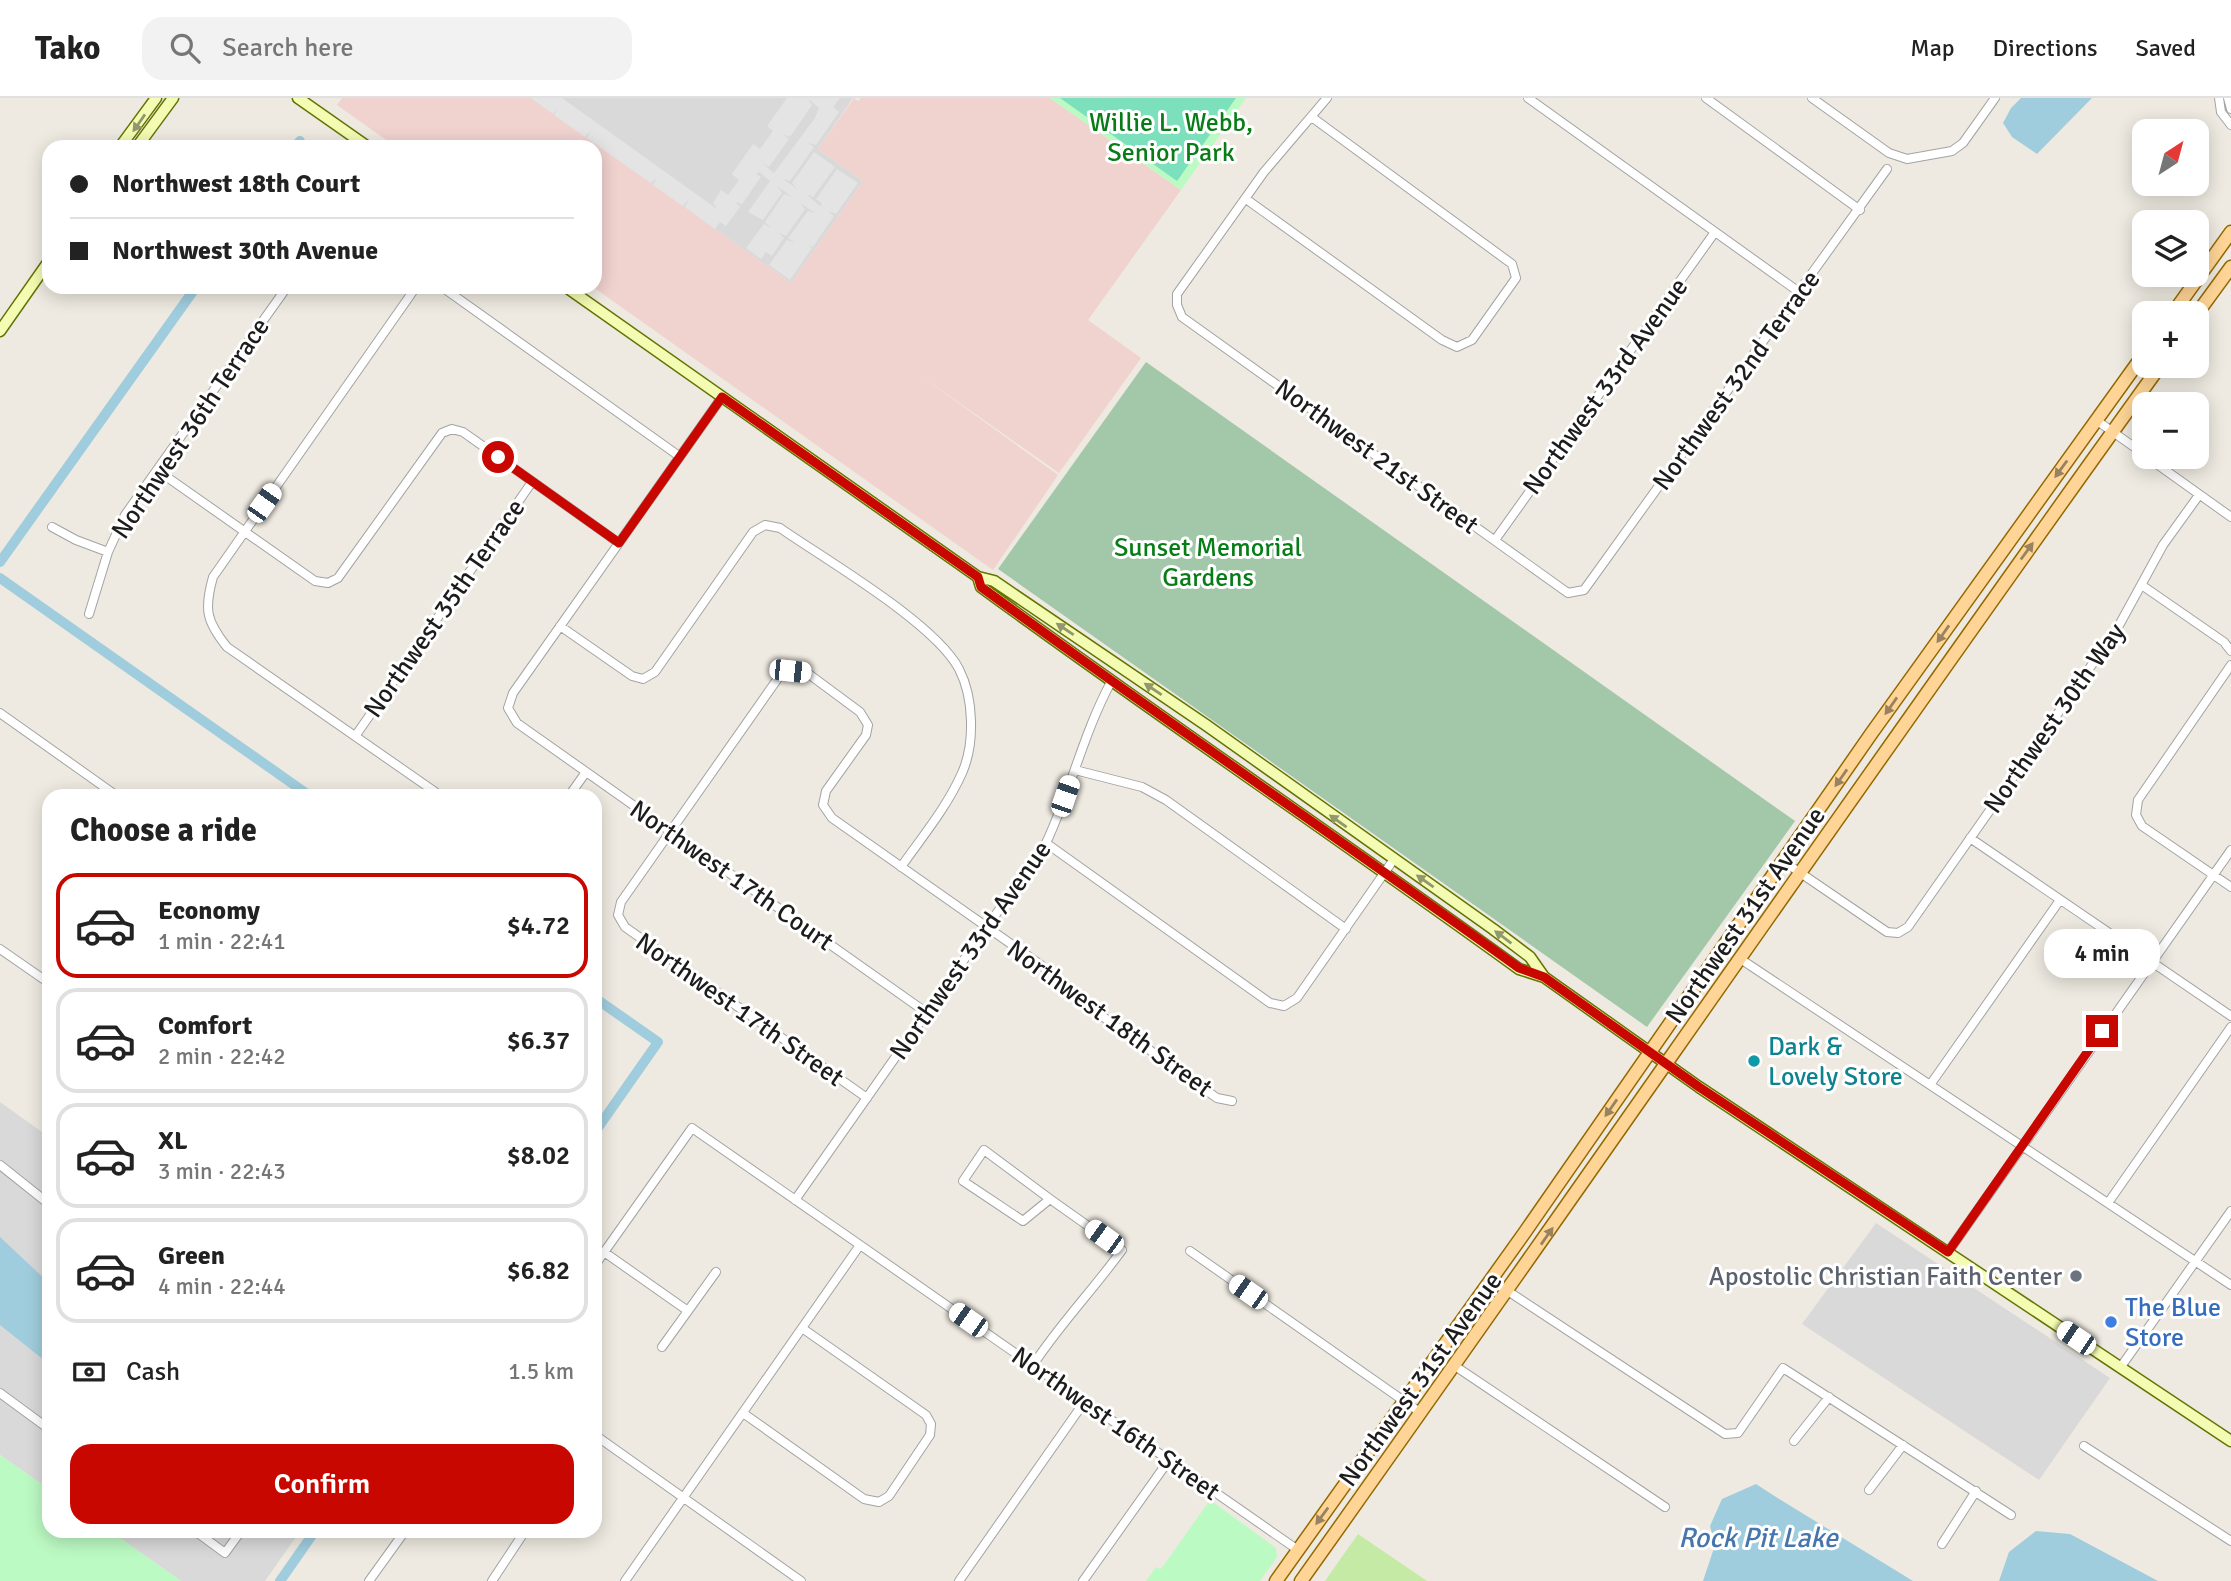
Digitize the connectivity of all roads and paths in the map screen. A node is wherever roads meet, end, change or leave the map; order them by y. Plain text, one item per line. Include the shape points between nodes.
1 (156, 98) edge
2 (173, 98) edge
3 (298, 98) edge
4 (1326, 98) edge
5 (1528, 98) edge
6 (1706, 98) edge
7 (1812, 98) edge
8 (1995, 98) edge
9 (2219, 98) edge
10 (2228, 98) edge
11 (2231, 110) edge
12 (1312, 118) junction
13 (2231, 125) edge
14 (125, 140) edge
15 (142, 140) edge
16 (358, 140) edge
17 (1886, 169) dead end
18 (1245, 199) junction
19 (1860, 210) junction
20 (1715, 232) junction
21 (2231, 232) edge
22 (2231, 267) edge
23 (42, 271) edge
24 (1799, 292) junction
25 (282, 294) edge
26 (411, 294) edge
27 (452, 294) edge
28 (576, 294) edge
29 (2182, 301) edge
30 (2207, 301) edge
31 (0, 331) edge
32 (2132, 370) edge
33 (2151, 378) edge
34 (722, 397) junction
35 (2096, 420) junction
36 (2112, 432) junction
37 (2132, 447) edge
38 (679, 456) junction
39 (2163, 469) edge
40 (157, 470) junction
41 (532, 482) junction
42 (2199, 495) junction
43 (2231, 517) edge
44 (52, 527) dead end
45 (244, 532) junction
46 (1494, 540) junction
47 (619, 543) junction
48 (108, 552) junction
49 (978, 577) junction
50 (2143, 586) junction
51 (1584, 590) joint
52 (89, 614) dead end
53 (560, 626) junction
54 (2231, 651) edge
55 (2231, 665) edge
56 (1111, 682) junction
57 (0, 713) edge
58 (356, 735) junction
59 (1075, 770) junction
60 (586, 772) junction
61 (107, 789) edge
62 (431, 789) edge
63 (574, 789) edge
64 (671, 832) junction
65 (1970, 838) junction
66 (1046, 843) junction
67 (2231, 850) edge
68 (1394, 859) junction
69 (1783, 861) junction
70 (901, 867) junction
71 (1385, 872) junction
72 (1799, 872) junction
73 (2214, 875) junction
74 (2231, 887) edge
75 (2060, 900) junction
76 (987, 928) junction
77 (1346, 929) junction
78 (0, 949) edge
79 (1739, 958) junction
80 (2151, 959) junction
81 (1544, 977) junction
82 (42, 978) edge
83 (927, 1013) junction
84 (2231, 1016) edge
85 (2231, 1027) edge
86 (1650, 1053) junction
87 (1667, 1064) junction
88 (1930, 1085) junction
89 (867, 1098) junction
90 (1232, 1101) dead end
91 (2022, 1146) junction
92 (0, 1166) edge
93 (42, 1199) edge
94 (1050, 1199) junction
95 (795, 1200) junction
96 (2108, 1203) junction
97 (2231, 1211) edge
98 (860, 1245) junction
99 (1190, 1251) dead end
100 (604, 1252) junction
101 (1948, 1252) junction
102 (602, 1255) edge
103 (2195, 1261) junction
104 (716, 1272) dead end
105 (1491, 1280) junction
106 (2231, 1285) edge
107 (1508, 1292) junction
108 (688, 1311) junction
109 (802, 1328) junction
110 (662, 1348) dead end
111 (1033, 1365) junction
112 (1455, 1366) junction
113 (2120, 1368) junction
114 (0, 1393) edge
115 (1829, 1397) junction
116 (1085, 1401) junction
117 (1405, 1401) junction
118 (743, 1413) junction
119 (1421, 1413) junction
120 (42, 1424) edge
121 (602, 1440) edge
122 (1794, 1441) dead end
123 (2231, 1441) edge
124 (1903, 1445) junction
125 (2084, 1446) dead end
126 (1169, 1460) junction
127 (1869, 1490) dead end
128 (1976, 1492) junction
129 (683, 1497) junction
130 (1665, 1507) dead end
131 (2011, 1515) dead end
132 (205, 1538) edge
133 (237, 1538) edge
134 (400, 1538) edge
135 (520, 1538) edge
136 (2231, 1541) edge
137 (1942, 1544) dead end
138 (1298, 1550) junction
139 (369, 1581) edge
140 (492, 1581) edge
141 (625, 1581) edge
142 (801, 1581) edge
143 (959, 1581) edge
144 (1083, 1581) edge
145 (1276, 1581) edge
146 (1301, 1581) edge

1 -> 14 street
2 - 15 street
3 - 16 street
4 - 12 street
5 - 20 street
6 - 19 street
7 - 8 street via 1889,153 1908,159 1952,151 1963,143
9 - 13 street via 2221,112
10 - 11 street
12 - 18 street
12 - 18 street via 1506,257 1516,278 1472,340 1457,347 1442,340
17 - 19 street, Northwest 32nd Terrace
18 - 46 street, Northwest 21st Street via 1177,295 1182,317
19 - 24 street, Northwest 32nd Terrace
20 - 24 street
20 - 46 street, Northwest 33rd Avenue
21 - 29 main road
22 - 30 main road
23 - 31 street
24 - 51 street, Northwest 32nd Terrace
25 - 40 street, Northwest 36th Terrace
26 - 45 street
27 - 38 street
28 - 34 street
32 - 35 main road, Northwest 31st Avenue
33 - 36 main road, Northwest 31st Avenue
34 - 38 street
34 - 49 street
35 - 36 street
35 -> 69 main road, Northwest 31st Avenue
36 - 37 street
72 -> 36 main road, Northwest 31st Avenue
38 - 47 street
39 - 42 street
40 - 45 street
40 - 48 street, Northwest 36th Terrace via 125,515
41 - 45 street via 463,432 452,429 442,433 338,578 328,583 315,581
41 - 47 street
41 - 58 street, Northwest 35th Terrace
42 - 43 street
42 - 50 street, Northwest 30th Way via 2163,545
44 - 48 street
45 - 58 street via 213,577 206,601 208,618 227,647
46 - 51 street, Northwest 21st Street via 1568,593
47 - 53 street
48 - 52 street, Northwest 36th Terrace
49 - 56 street via 981,587
68 -> 49 street via 1077,636 994,581
50 - 54 street
50 - 65 street, Northwest 30th Way
53 - 60 street, Northwest 17th Court via 513,692 508,708 517,723
53 - 70 street via 643,679 655,672 753,532 765,524 780,528 932,635 960,670 972,715 968,751 964,771 949,799
55 - 73 street via 2138,800 2136,815 2142,825
56 - 59 street, Northwest 33rd Avenue via 1093,715
56 - 71 street
57 - 61 street
58 - 62 street
59 - 66 street, Northwest 33rd Avenue
59 - 77 street via 1142,787 1166,800
60 - 63 street
60 - 64 street, Northwest 17th Court
64 - 70 street, Northwest 18th Street via 781,674 806,672 860,712 868,725 866,735 826,791 824,805 832,818
64 - 83 street, Northwest 17th Court
64 - 89 street, Northwest 17th Street via 621,902 618,915 625,927
65 - 72 street, Northwest 30th Way via 1908,927 1898,933 1887,932
65 - 75 street
66 - 76 street, Northwest 33rd Avenue
66 - 77 street via 1270,1003 1284,1006 1297,998
67 - 73 street
68 - 71 street
81 -> 68 street via 1530,957
69 - 72 street
69 - 86 main road, Northwest 31st Avenue
70 - 76 street, Northwest 18th Street
71 - 77 street
71 - 81 street via 1519,968
72 - 79 main road, Northwest 31st Avenue
73 - 74 street
73 - 80 street
75 - 80 street
75 - 88 street
76 - 83 street, Northwest 33rd Avenue
76 - 90 street, Northwest 18th Street via 1182,1074 1217,1098
78 - 82 street
79 - 87 main road, Northwest 31st Avenue
79 - 88 street
80 - 84 street
80 - 91 street
81 - 86 street
83 - 89 street, Northwest 33rd Avenue
85 - 96 street
86 - 87 street
86 -> 105 main road, Northwest 31st Avenue
87 - 101 street
107 -> 87 main road, Northwest 31st Avenue
88 - 91 street
89 - 95 street, Northwest 33rd Avenue
91 - 96 street
91 - 101 street
92 - 93 street
94 - 94 street via 984,1150 963,1181 1024,1221
94 - 111 street via 1122,1250
95 - 98 street, Northwest 16th Street
95 - 100 street, Northwest 16th Street via 692,1128
96 - 103 street
97 - 103 street
98 - 109 street
98 - 111 street, Northwest 16th Street
99 - 117 street
100 - 102 street
100 - 108 street
101 - 113 street
103 - 106 street
103 - 113 street
104 - 108 street
105 - 107 street
105 - 117 main road, Northwest 31st Avenue
107 - 112 main road, Northwest 31st Avenue
107 - 115 street via 1725,1434 1738,1433 1783,1368
108 - 110 street
109 - 118 street
109 - 118 street via 926,1415 931,1424 930,1435 889,1496 879,1503 864,1499
111 - 116 street, Northwest 16th Street
112 - 119 main road, Northwest 31st Avenue
112 - 130 street
113 - 123 street
114 - 120 street
115 - 122 street
115 - 124 street
116 - 126 street, Northwest 16th Street
116 - 143 street
117 - 119 street
117 -> 138 main road, Northwest 31st Avenue
118 - 129 street
119 - 146 main road, Northwest 31st Avenue
121 - 129 street
124 - 127 street
124 - 128 street
125 - 136 street
126 - 138 street, Northwest 16th Street
126 - 144 street
128 - 131 street
128 - 137 street
129 - 141 street
129 - 142 street
132 - 133 street via 225,1553
134 - 139 street
135 - 140 street
138 - 145 main road, Northwest 31st Avenue
138 - 146 main road via 1304,1568

